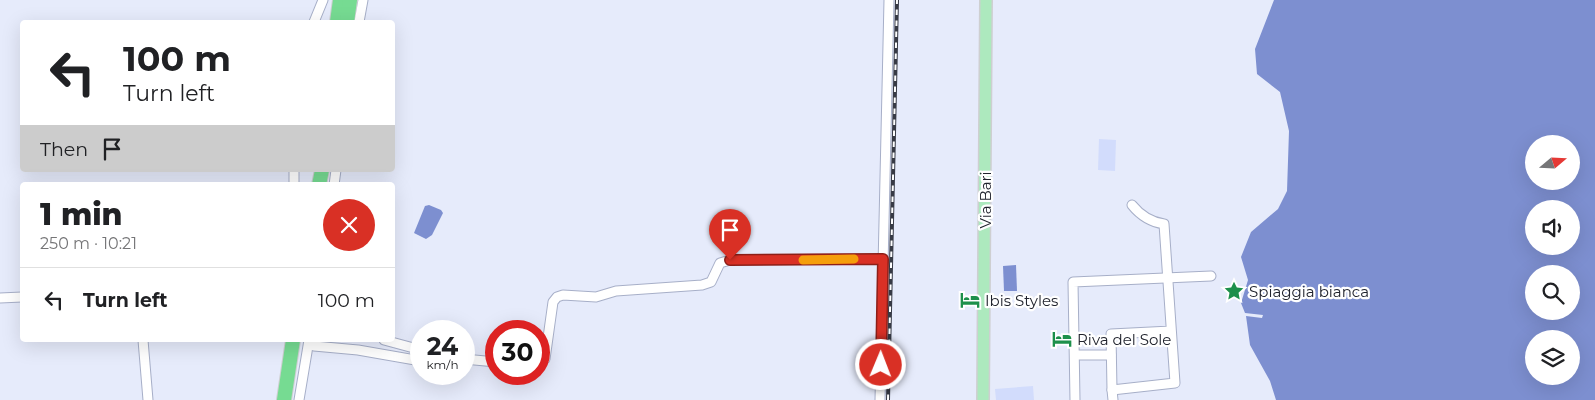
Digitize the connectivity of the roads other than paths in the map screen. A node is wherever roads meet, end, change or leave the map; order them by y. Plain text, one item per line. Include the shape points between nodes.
1 (323, 0) edge
2 (340, 0) edge
3 (350, 0) edge
4 (363, 0) edge
5 (889, 0) edge
6 (986, 0) edge
7 (315, 20) edge
8 (337, 20) edge
9 (347, 20) edge
10 (360, 20) edge
11 (1132, 205) dead end
12 (883, 259) junction
13 (1211, 276) dead end
14 (1167, 277) junction
15 (20, 297) edge
16 (0, 298) edge
17 (550, 321) edge
18 (1171, 331) junction
19 (143, 342) edge
20 (284, 342) edge
21 (294, 342) edge
22 (309, 342) edge
23 (311, 342) edge
24 (391, 342) edge
25 (410, 347) edge
26 (1076, 355) junction
27 (1111, 355) junction
28 (410, 359) edge
29 (1112, 390) junction
30 (148, 400) edge
31 (275, 400) edge
32 (284, 400) edge
33 (299, 400) edge
34 (880, 400) edge
35 (983, 400) edge
36 (1075, 400) edge
37 (1112, 400) edge

1 - 7 street
2 - 8 highway
3 - 9 highway
4 - 10 street
5 - 12 street
6 - 35 main road, Via Bari
11 - 14 street via 1154,222 1164,224
12 - 17 street via 730,260 720,263 711,282 702,285 616,291 596,298 557,297
12 - 34 street
13 - 14 street
14 - 18 street
14 - 26 street via 1073,282
15 - 16 street
18 - 27 street via 1111,334
18 - 29 street via 1175,383
19 - 30 street
20 - 31 highway
21 - 32 highway
22 - 33 street
23 - 28 street via 314,346
24 - 25 street
26 - 27 street
26 - 36 street
27 - 29 street
29 - 37 street

